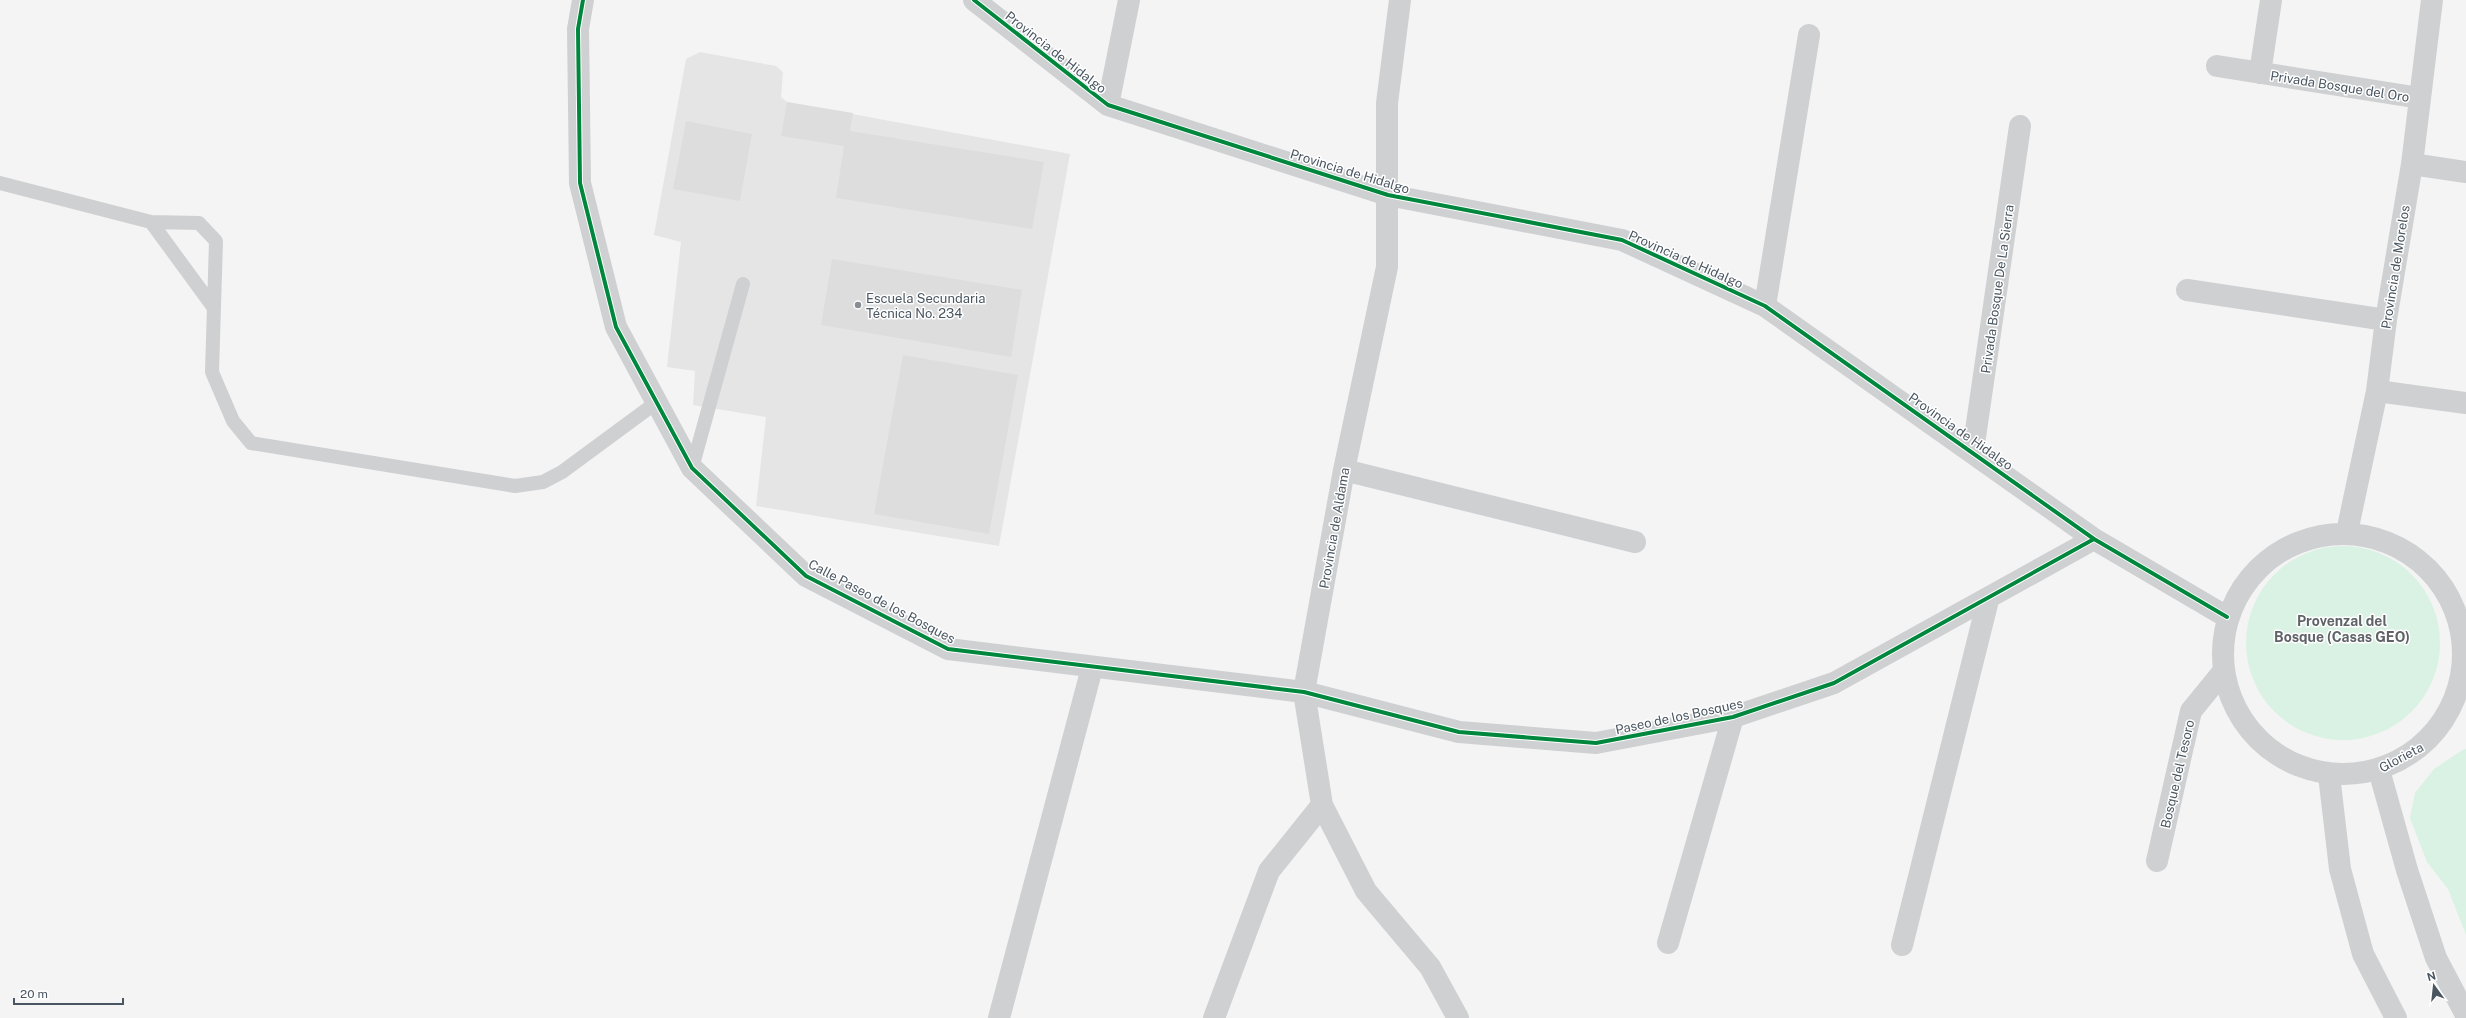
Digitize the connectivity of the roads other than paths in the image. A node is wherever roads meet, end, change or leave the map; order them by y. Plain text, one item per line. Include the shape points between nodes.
1 (583, 0) edge
2 (974, 0) edge
3 (1128, 0) edge
4 (1400, 0) edge
5 (2271, 0) edge
6 (2432, 0) edge
7 (1809, 35) dead end
8 (2216, 66) dead end
9 (2260, 73) junction
10 (2420, 98) junction
11 (1108, 106) junction
12 (2020, 126) dead end
13 (2412, 164) junction
14 (2466, 172) edge
15 (0, 183) edge
16 (1388, 195) junction
17 (151, 222) junction
18 (743, 284) dead end
19 (2187, 290) dead end
20 (1765, 306) junction
21 (214, 308) junction
22 (2386, 320) junction
23 (2378, 391) junction
24 (656, 402) junction
25 (2466, 403) edge
26 (1973, 452) junction
27 (692, 468) junction
28 (1344, 470) junction
29 (2347, 532) junction
30 (2094, 539) junction
31 (1635, 542) dead end
32 (1988, 600) junction
33 (2227, 617) junction
34 (1092, 668) junction
35 (2222, 673) junction
36 (1304, 692) junction
37 (2462, 697) edge
38 (1733, 717) junction
39 (2379, 770) junction
40 (2329, 775) junction
41 (1322, 805) junction
42 (2157, 862) dead end
43 (1668, 943) dead end
44 (1902, 945) dead end
45 (2466, 1015) edge
46 (999, 1018) edge
47 (1214, 1018) edge
48 (1458, 1018) edge
49 (2396, 1018) edge

1 - 24 street, Calle Paseo de los Bosques via 578,29 580,183 616,327
2 - 11 street, Provincia de Hidalgo
3 - 11 street
4 - 16 street, Provincia de Aldama via 1387,102
5 - 9 street, Privada Bosque del Oro
6 - 10 street, Provincia de Morelos
7 - 20 street
8 - 9 street, Privada Bosque del Oro
9 - 10 street, Privada Bosque del Oro
10 - 13 street, Provincia de Morelos
11 - 16 street, Provincia de Hidalgo
12 - 26 street, Privada Bosque De La Sierra
13 - 14 street
13 - 22 street, Provincia de Morelos
15 - 17 lane
16 - 20 street, Provincia de Hidalgo via 1622,240
16 - 28 street, Provincia de Aldama via 1387,267
17 - 21 lane
17 - 21 lane via 199,223 216,241
18 - 27 lane
19 - 22 street
20 - 26 street, Provincia de Hidalgo
21 - 24 lane via 212,372 233,421 251,443 515,486 543,482 562,472
22 - 23 street, Provincia de Morelos
23 - 25 street
23 - 29 street, Provincia de Morelos
24 - 27 street, Calle Paseo de los Bosques
26 - 30 street, Provincia de Hidalgo
27 - 34 street, Calle Paseo de los Bosques via 806,576 948,650
28 - 31 street
28 - 36 street, Provincia de Aldama
29 - 33 street, Glorieta via 2296,542 2253,572
29 - 37 street, Glorieta via 2403,547 2445,585 2465,639
30 - 32 street, Paseo de los Bosques
30 - 33 street, Provincia de Hidalgo
32 - 38 street, Paseo de los Bosques via 1834,683
32 - 44 street
33 - 35 street, Glorieta
34 - 36 street, Calle Paseo de los Bosques
34 - 46 street
35 - 40 street, Glorieta via 2242,722 2280,758
35 - 42 street, Bosque del Tesoro via 2191,711
36 - 38 street, Paseo de los Bosques via 1459,732 1596,743
36 - 41 street, Provincia de Aldama
37 - 39 street, Glorieta via 2427,743
38 - 43 street
39 - 40 street, Glorieta
39 - 45 street via 2406,870 2436,958
40 - 49 street via 2340,869 2363,954
41 - 47 street via 1269,871
41 - 48 street, Provincia de Aldama via 1366,890 1430,967

